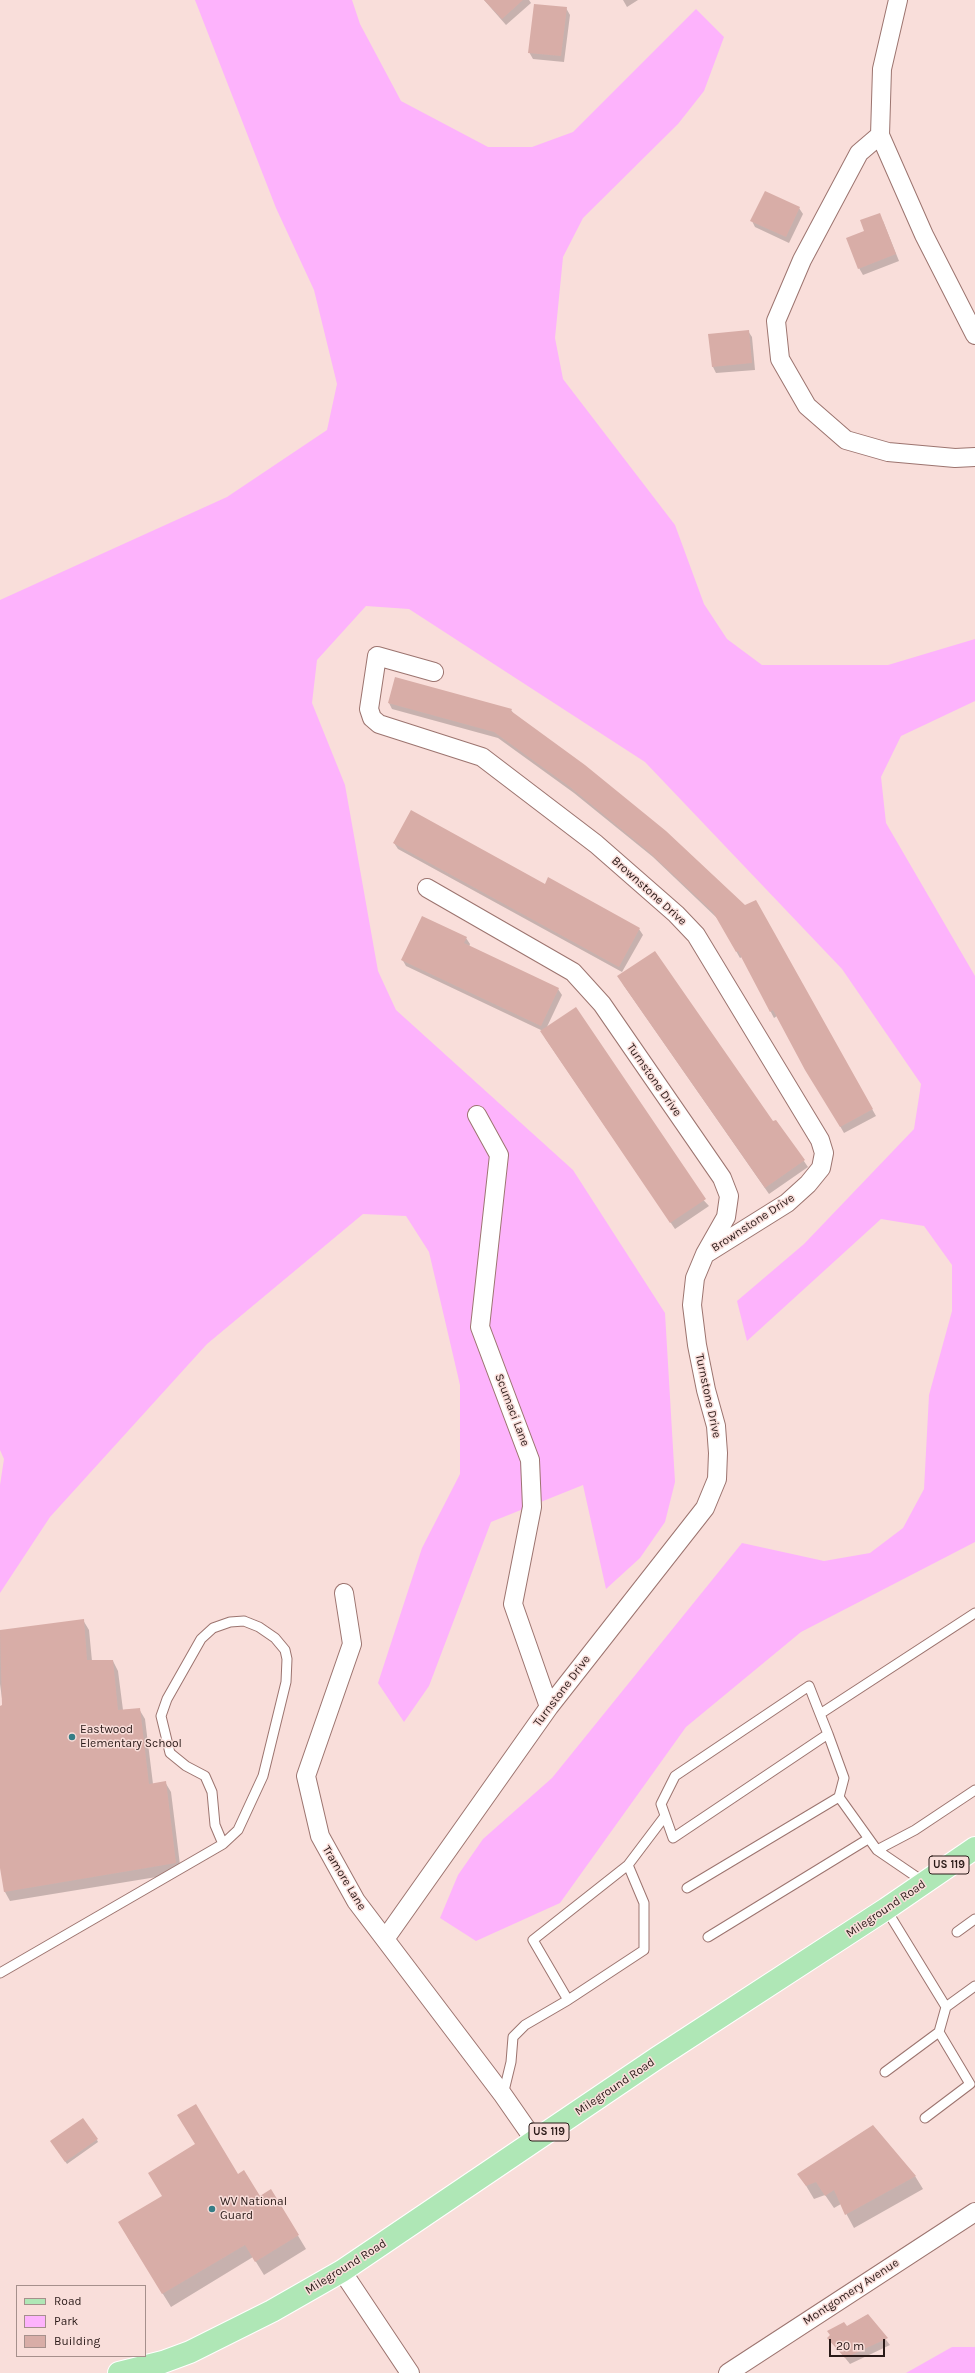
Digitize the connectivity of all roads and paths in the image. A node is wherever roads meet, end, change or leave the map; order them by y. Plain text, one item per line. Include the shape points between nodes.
1 (898, 0) edge
2 (880, 135) junction
3 (975, 335) edge
4 (975, 457) edge
5 (434, 672) dead end
6 (427, 888) dead end
7 (477, 1115) dead end
8 (704, 1254) junction
9 (344, 1592) dead end
10 (975, 1613) edge
11 (549, 1706) junction
12 (820, 1714) junction
13 (828, 1734) junction
14 (975, 1790) edge
15 (839, 1797) junction
16 (665, 1816) junction
17 (868, 1839) junction
18 (223, 1844) junction
19 (975, 1848) edge
20 (877, 1850) junction
21 (628, 1865) junction
22 (925, 1883) junction
23 (687, 1888) dead end
24 (886, 1909) junction
25 (975, 1919) edge
26 (957, 1932) dead end
27 (708, 1937) dead end
28 (386, 1939) junction
29 (0, 1973) edge
30 (975, 1986) edge
31 (568, 2000) junction
32 (946, 2007) junction
33 (939, 2032) junction
34 (885, 2072) dead end
35 (972, 2084) edge
36 (503, 2095) junction
37 (925, 2118) dead end
38 (536, 2142) junction
39 (975, 2212) edge
40 (342, 2271) junction
41 (167, 2368) edge
42 (119, 2373) edge
43 (410, 2373) edge
44 (728, 2373) edge

1 - 2 street via 882,69
2 - 3 street via 924,235
2 - 4 street via 859,153 802,260 776,321 780,359 807,406 846,440 888,452 955,458
5 - 8 street, Brownstone Drive via 377,656 370,709 372,718 379,724 482,757 596,844 676,914 696,935 820,1140 824,1153 821,1168 808,1184 787,1203
6 - 8 street, Turnstone Drive via 573,972 602,1004 724,1184 729,1196 726,1217
7 - 11 street, Scumaci Lane via 499,1155 480,1327 530,1460 532,1507 513,1604
8 - 11 street, Turnstone Drive via 696,1278 692,1305 706,1390 716,1426 717,1480 705,1508
9 - 28 street, Tramore Lane via 352,1644 306,1776 320,1836 356,1900
10 - 12 lane
11 - 28 street, Turnstone Drive
12 - 13 lane
12 - 16 lane via 809,1686 675,1776 661,1804
13 - 15 lane via 844,1778
13 - 16 lane via 672,1838
14 - 20 lane via 915,1830
15 - 17 lane
15 - 23 lane
16 - 21 lane
17 - 20 lane
17 - 27 lane
18 - 18 lane via 238,1830 263,1776 286,1682 285,1650 275,1638 259,1626 244,1621 230,1622 213,1628 201,1640 167,1699 161,1716 170,1752 186,1766 205,1776 212,1792 215,1826
18 - 29 lane
19 - 22 main road, Mileground Road / US 119
20 - 22 lane
21 - 31 lane via 644,1903 644,1950
21 - 31 lane via 533,1940
22 - 24 main road, Mileground Road / US 119
24 - 32 lane
24 - 38 main road, Mileground Road / US 119 via 658,2058
25 - 26 lane
28 - 36 street, Tramore Lane
30 - 32 lane
31 - 36 lane via 525,2025 513,2037 511,2062
32 - 33 lane
33 - 34 lane
33 - 35 lane
35 - 37 lane
36 - 38 street, Tramore Lane
38 - 40 main road, Mileground Road / US 119
39 - 44 street, Montgomery Avenue
40 - 41 main road, Mileground Road / US 119 via 272,2311 190,2352
40 - 43 street
41 - 42 main road, Mileground Road / US 119

